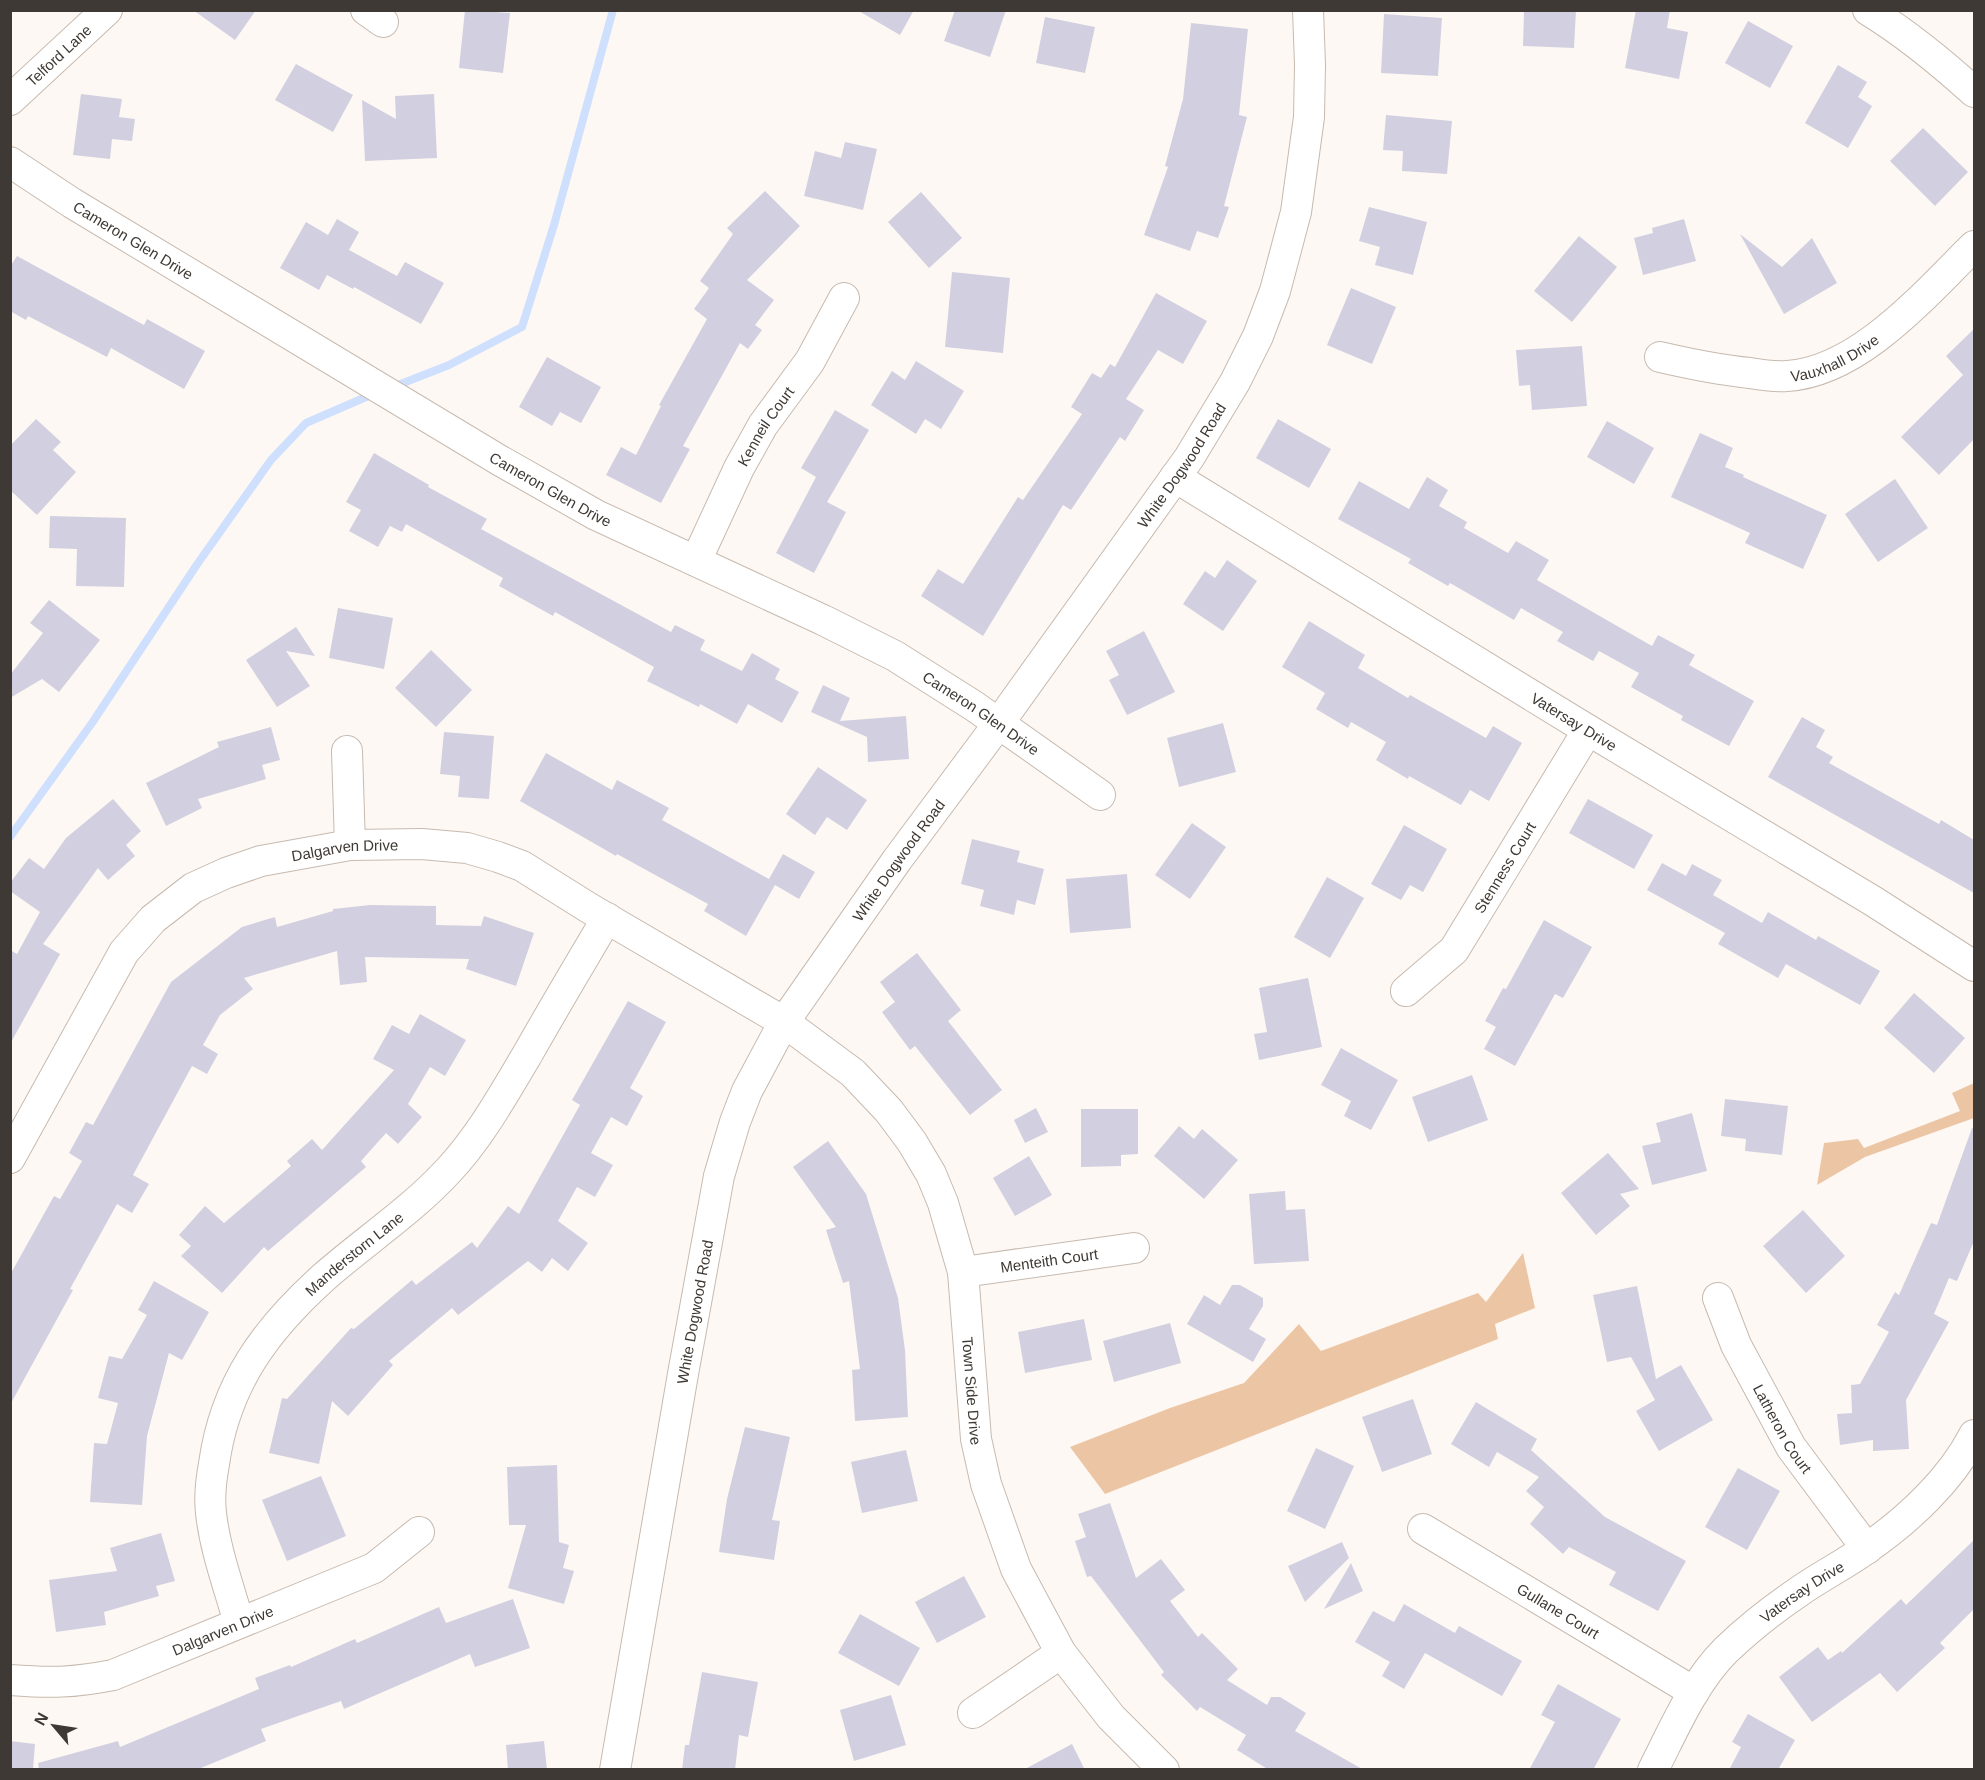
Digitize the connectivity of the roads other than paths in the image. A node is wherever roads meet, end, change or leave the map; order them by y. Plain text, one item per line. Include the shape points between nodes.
1 (107, 10) edge
2 (1308, 10) edge
3 (1868, 10) edge
4 (1974, 92) edge
5 (10, 100) edge
6 (10, 162) edge
7 (1974, 246) edge
8 (844, 298) dead end
9 (1660, 357) dead end
10 (1174, 477) junction
11 (696, 561) junction
12 (999, 723) junction
13 (1588, 730) junction
14 (347, 751) dead end
15 (1100, 795) dead end
16 (350, 845) junction
17 (607, 918) junction
18 (1974, 966) edge
19 (1406, 991) dead end
20 (784, 1022) junction
21 (10, 1158) edge
22 (1134, 1248) dead end
23 (963, 1272) junction
24 (1718, 1298) dead end
25 (1974, 1434) edge
26 (1423, 1529) dead end
27 (419, 1532) dead end
28 (1867, 1549) junction
29 (239, 1623) junction
30 (1061, 1653) junction
31 (10, 1680) edge
32 (1694, 1692) junction
33 (973, 1713) dead end
34 (615, 1770) edge
35 (1164, 1770) edge
36 (1653, 1770) edge

1 - 5 street, Telford Lane
2 - 10 street, White Dogwood Road via 1309,117 1287,250 1258,336 1216,415
3 - 4 street via 1939,60
6 - 11 street, Cameron Glen Drive via 499,460 596,515
7 - 9 street, Vauxhall Drive via 1887,330 1820,371 1786,377 1760,375
8 - 11 street, Kenneil Court via 810,361 758,434
10 - 12 street, White Dogwood Road
10 - 13 street, Vatersay Drive
11 - 12 street, Cameron Glen Drive via 895,656
12 - 15 street, Cameron Glen Drive
12 - 20 street, White Dogwood Road
13 - 18 street, Vatersay Drive
13 - 19 street, Stenness Court via 1454,950
14 - 16 street
16 - 17 street, Dalgarven Drive via 467,848 522,866
16 - 21 street, Dalgarven Drive via 261,861 226,873 193,888 153,919 124,952
17 - 20 street, Dalgarven Drive
17 - 29 street, Manderstorn Lane via 476,1137 448,1171 404,1212 286,1314 255,1351 235,1388 223,1418 210,1490 215,1538
20 - 23 street, Town Side Drive via 853,1072 912,1142 943,1203
20 - 34 street, White Dogwood Road via 747,1091 719,1176
22 - 23 street, Menteith Court
23 - 30 street, Town Side Drive via 976,1439 986,1484 1016,1569
24 - 28 street, Latheron Court via 1736,1344 1791,1447
25 - 28 street, Vatersay Drive via 1945,1477
26 - 32 street, Gullane Court
27 - 29 street, Dalgarven Drive via 374,1568
28 - 32 street, Vatersay Drive via 1797,1592 1758,1622 1707,1672
29 - 31 street, Dalgarven Drive via 112,1675 55,1684
30 - 33 street
30 - 35 street, Town Side Drive via 1111,1717
32 - 36 street, Vatersay Drive

